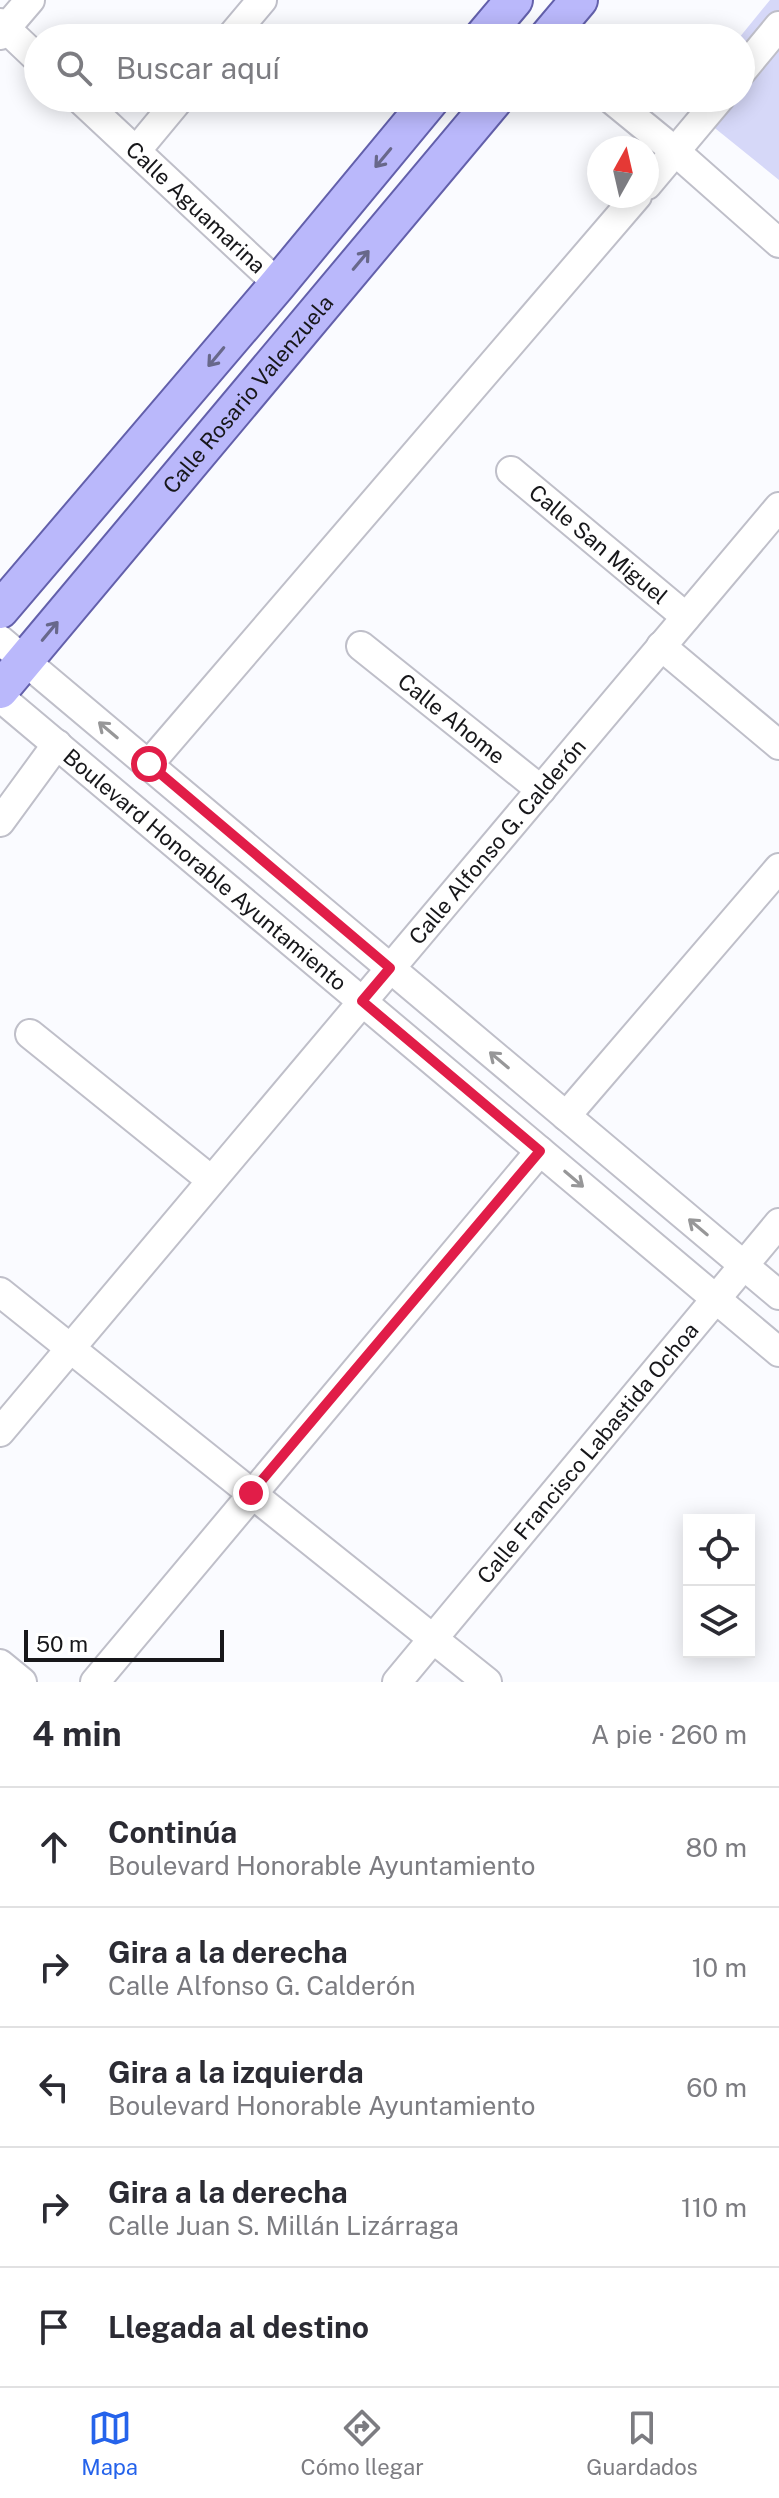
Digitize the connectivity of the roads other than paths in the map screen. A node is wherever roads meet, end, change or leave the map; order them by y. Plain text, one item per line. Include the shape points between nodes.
1 (30, 0) edge
2 (262, 0) edge
3 (514, 0) edge
4 (579, 0) edge
5 (242, 24) edge
6 (494, 24) edge
7 (559, 24) edge
8 (779, 26) edge
9 (2, 29) edge
10 (24, 47) edge
11 (755, 55) edge
12 (94, 112) edge
13 (168, 112) edge
14 (420, 112) edge
15 (484, 112) edge
16 (627, 112) edge
17 (709, 112) edge
18 (136, 151) junction
19 (676, 152) junction
20 (659, 171) edge
21 (627, 208) edge
22 (779, 243) edge
23 (278, 284) junction
24 (511, 471) dead end
25 (779, 507) edge
26 (0, 610) edge
27 (686, 617) junction
28 (361, 646) dead end
29 (661, 646) junction
30 (13, 650) edge
31 (0, 690) edge
32 (0, 697) edge
33 (57, 744) junction
34 (779, 745) edge
35 (149, 764) junction
36 (541, 790) junction
37 (0, 822) edge
38 (779, 868) edge
39 (390, 968) junction
40 (362, 1001) junction
41 (30, 1034) dead end
42 (566, 1116) junction
43 (540, 1151) junction
44 (211, 1180) junction
45 (779, 1223) edge
46 (744, 1266) junction
47 (0, 1292) edge
48 (779, 1295) edge
49 (716, 1299) junction
50 (70, 1348) junction
51 (779, 1352) edge
52 (0, 1432) edge
53 (251, 1493) junction
54 (433, 1639) junction
55 (0, 1664) edge
56 (22, 1682) edge
57 (95, 1682) edge
58 (397, 1682) edge
59 (487, 1682) edge

1 - 9 street
2 - 5 street
3 - 6 main road
4 - 7 main road
8 - 11 street
9 - 10 street
12 - 18 street, Calle Aguamarina
13 - 18 street
14 -> 23 main road
30 -> 15 main road, Calle Rosario Valenzuela
16 - 19 street
17 - 19 street
18 - 23 street, Calle Aguamarina
19 - 20 street
19 - 22 street
21 - 35 street
23 -> 26 main road
24 - 27 street, Calle San Miguel
25 - 27 street, Calle Alfonso G. Calderón
27 - 29 street, Calle Alfonso G. Calderón
28 - 36 street, Calle Ahome
29 - 34 street
29 - 36 street, Calle Alfonso G. Calderón
30 - 31 main road, Calle Rosario Valenzuela
35 -> 30 street, Boulevard Honorable Ayuntamiento
32 - 33 street, Boulevard Honorable Ayuntamiento
33 - 37 street
33 - 40 street, Boulevard Honorable Ayuntamiento
35 - 39 street, Boulevard Honorable Ayuntamiento
36 - 39 street, Calle Alfonso G. Calderón
38 - 42 street
39 - 40 street, Calle Alfonso G. Calderón
42 -> 39 street, Boulevard Honorable Ayuntamiento
40 - 43 street, Boulevard Honorable Ayuntamiento
40 - 44 street, Calle Alfonso G. Calderón
41 - 44 street
46 -> 42 street, Boulevard Honorable Ayuntamiento
43 -> 49 street, Boulevard Honorable Ayuntamiento
43 - 53 street
44 - 50 street, Calle Alfonso G. Calderón
45 - 46 street, Calle Francisco Labastida Ochoa
46 - 48 street, Boulevard Honorable Ayuntamiento
46 - 49 street, Calle Francisco Labastida Ochoa
47 - 50 street
49 - 51 street, Boulevard Honorable Ayuntamiento
49 - 54 street, Calle Francisco Labastida Ochoa
50 - 52 street, Calle Alfonso G. Calderón
50 - 53 street
53 - 54 street
53 - 57 street
54 - 58 street, Calle Francisco Labastida Ochoa
54 - 59 street
55 - 56 street

